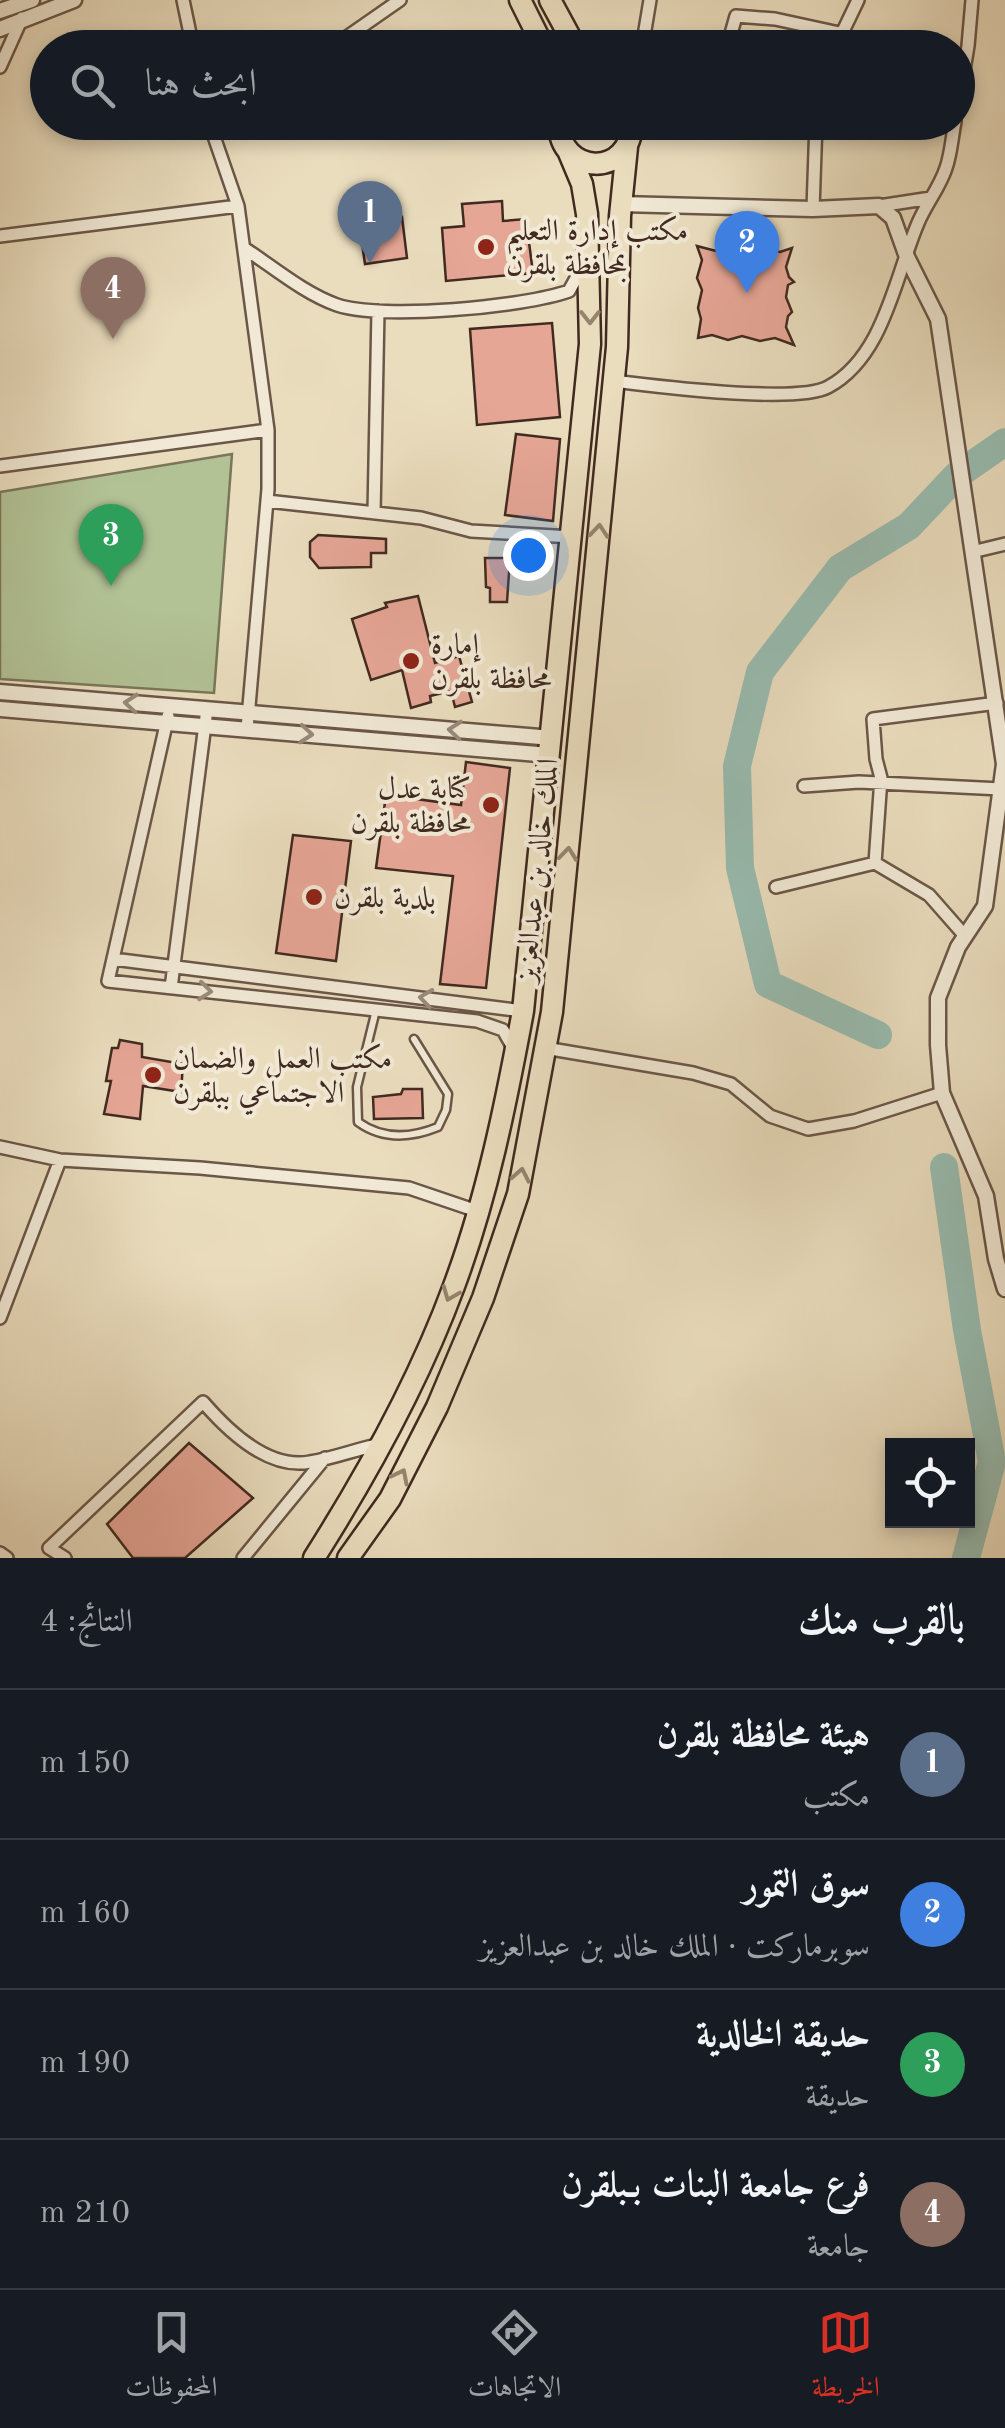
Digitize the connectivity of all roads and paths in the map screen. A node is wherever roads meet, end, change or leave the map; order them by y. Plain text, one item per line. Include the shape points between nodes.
1 (74, 0) edge
2 (182, 0) edge
3 (400, 0) edge
4 (520, 0) edge
5 (550, 0) edge
6 (650, 0) edge
7 (858, 0) edge
8 (972, 0) edge
9 (29, 1) edge
10 (0, 10) edge
11 (21, 22) junction
12 (0, 30) edge
13 (189, 30) edge
14 (356, 30) edge
15 (535, 30) edge
16 (566, 30) edge
17 (645, 30) edge
18 (732, 30) edge
19 (826, 30) edge
20 (846, 30) edge
21 (969, 30) edge
22 (0, 67) edge
23 (218, 140) edge
24 (560, 140) edge
25 (627, 140) edge
26 (630, 140) edge
27 (815, 140) edge
28 (951, 140) edge
29 (568, 152) junction
30 (931, 198) junction
31 (621, 204) junction
32 (238, 206) junction
33 (879, 206) junction
34 (813, 209) junction
35 (0, 236) edge
36 (244, 248) junction
37 (588, 256) junction
38 (908, 257) junction
39 (378, 311) junction
40 (614, 381) junction
41 (268, 430) junction
42 (0, 466) edge
43 (267, 502) junction
44 (374, 513) junction
45 (572, 537) junction
46 (1005, 544) edge
47 (972, 552) junction
48 (0, 692) edge
49 (997, 703) junction
50 (0, 709) edge
51 (247, 712) junction
52 (168, 714) junction
53 (206, 717) junction
54 (247, 728) junction
55 (551, 746) junction
56 (1004, 764) edge
57 (880, 784) junction
58 (804, 786) dead end
59 (1000, 789) junction
60 (875, 862) junction
61 (776, 887) dead end
62 (965, 936) junction
63 (113, 959) junction
64 (174, 966) junction
65 (171, 988) junction
66 (376, 1009) junction
67 (523, 1011) junction
68 (414, 1040) dead end
69 (545, 1048) junction
70 (516, 1051) junction
71 (942, 1093) junction
72 (0, 1147) edge
73 (60, 1160) junction
74 (477, 1211) junction
75 (1005, 1288) edge
76 (0, 1318) edge
77 (380, 1444) junction
78 (325, 1458) junction
79 (0, 1553) edge
80 (7, 1558) edge
81 (65, 1558) edge
82 (243, 1558) edge
83 (314, 1558) edge
84 (348, 1558) edge

1 - 11 street
2 - 13 street
3 - 14 street
4 - 15 highway
5 - 16 highway
6 - 17 street
7 - 20 street
8 - 21 street
9 - 10 street
9 - 11 street
11 - 12 street
11 - 22 street
18 - 19 street via 736,16
23 - 32 street
24 - 29 highway, الملك خالد بن عبدالعزيز
25 - 29 highway via 606,163
26 - 31 highway, الملك خالد بن عبدالعزيز
27 - 34 street
28 - 30 street
29 - 37 highway, الملك خالد بن عبدالعزيز via 582,184
30 - 33 street
30 - 38 street
31 - 34 street
31 - 40 highway, الملك خالد بن عبدالعزيز
32 - 35 street
32 - 36 street
33 - 34 street
33 - 38 street via 893,218
36 - 39 street via 334,304
36 - 41 street
37 - 39 street via 569,291 542,301
37 -> 45 highway, الملك خالد بن عبدالعزيز via 590,344
38 - 40 street via 861,362 825,390 709,392
38 - 47 street via 938,319
39 - 44 street
69 -> 40 highway, الملك خالد بن عبدالعزيز
41 - 42 street
41 - 43 street
43 - 44 street
43 - 51 street
44 - 45 street via 471,531
45 - 55 highway, الملك خالد بن عبدالعزيز
46 - 47 street
47 - 49 street
52 -> 48 street
49 - 56 street
49 - 57 street via 873,719
50 - 52 street
51 - 53 street
51 - 54 street
55 -> 51 street
52 - 53 street
52 - 63 street
53 - 54 street
53 - 64 street
54 -> 55 street
55 - 67 highway, الملك خالد بن عبدالعزيز
56 - 59 street
57 - 58 street
57 - 59 street
57 - 60 street
59 - 62 street via 985,906
60 - 61 street
60 - 62 street via 930,895
62 - 71 street via 938,998
63 - 64 street
63 - 65 street via 108,982
64 - 65 street
67 -> 64 street
65 -> 66 street
66 - 68 lane via 357,1099 358,1122 369,1130 414,1136 438,1126 448,1094
66 - 70 street via 477,1020 503,1030
67 - 70 highway, الملك خالد بن عبدالعزيز
69 - 71 street via 732,1084 770,1116 808,1129
84 -> 69 highway, الملك خالد بن عبدالعزيز via 398,1484 484,1298 518,1194
70 - 74 highway, الملك خالد بن عبدالعزيز
71 - 75 street via 986,1196
72 - 73 street
73 - 74 street via 409,1188
73 - 76 street
74 -> 77 highway, الملك خالد بن عبدالعزيز via 454,1286
77 - 78 street
77 - 83 highway, الملك خالد بن عبدالعزيز
78 - 81 street via 277,1461 224,1428 203,1402 49,1548
78 - 82 street
79 - 80 street

